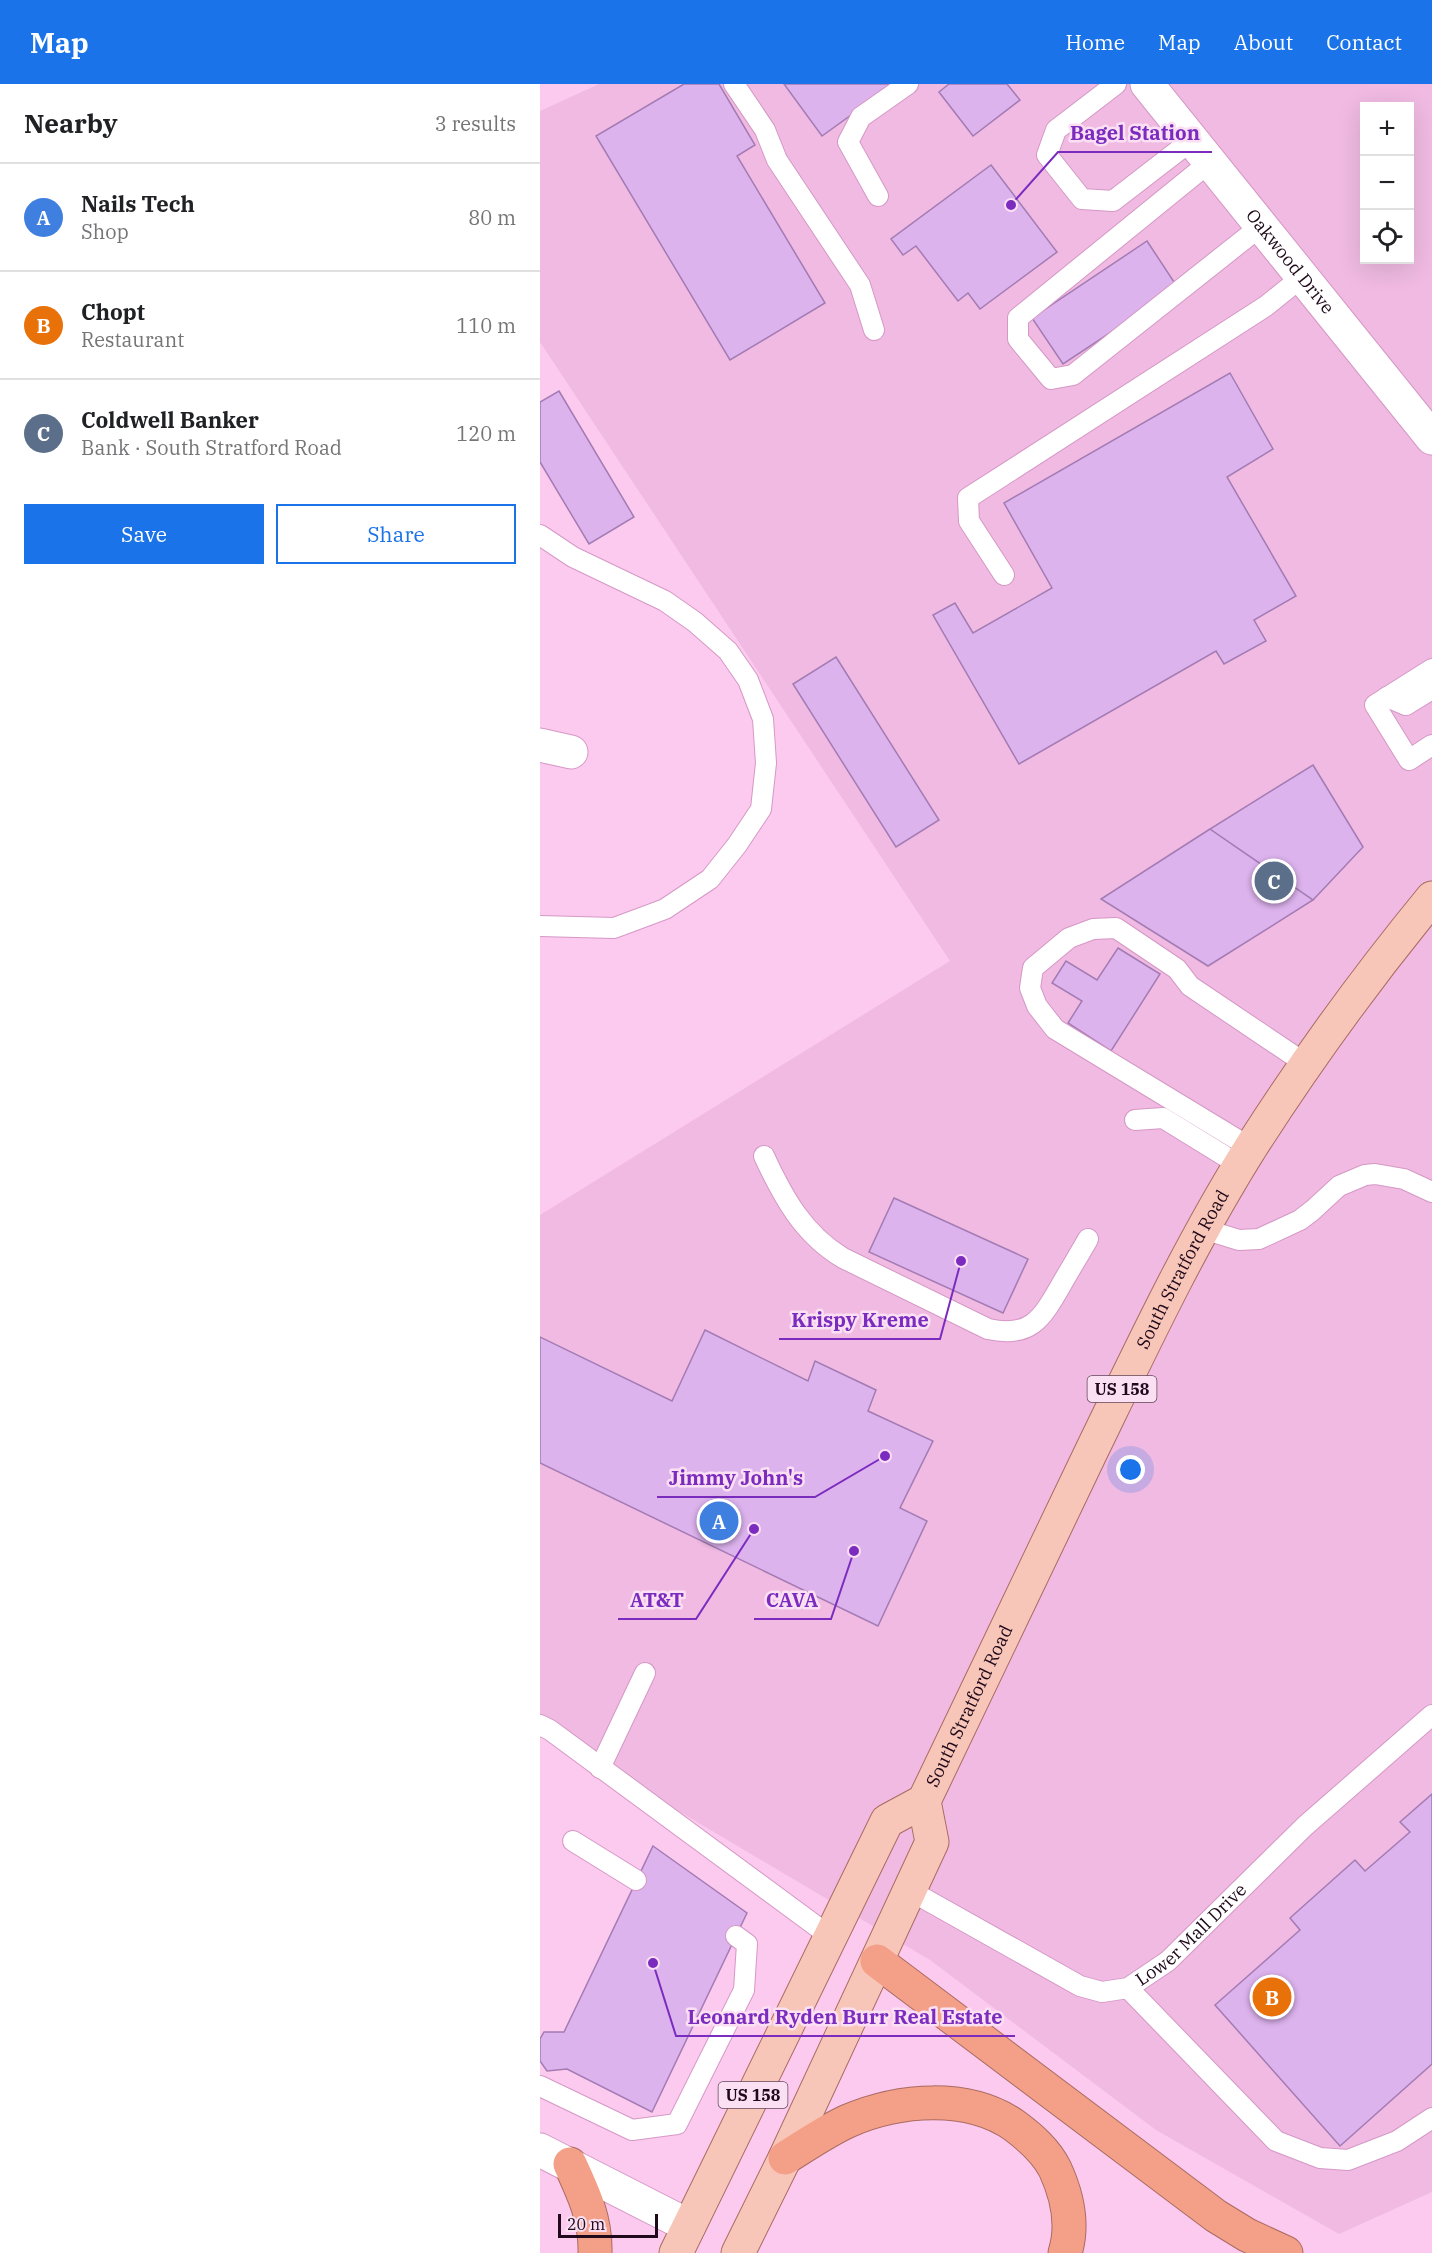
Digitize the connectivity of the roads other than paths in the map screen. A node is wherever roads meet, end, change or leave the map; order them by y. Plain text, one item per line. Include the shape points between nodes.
1 (734, 84) edge
2 (908, 84) edge
3 (1116, 84) edge
4 (1147, 84) edge
5 (1201, 151) junction
6 (878, 196) dead end
7 (1262, 226) junction
8 (1302, 277) junction
9 (874, 330) dead end
10 (1432, 438) edge
11 (540, 535) edge
12 (1004, 575) dead end
13 (1432, 669) edge
14 (1432, 689) edge
15 (1387, 697) junction
16 (1432, 745) edge
17 (1432, 898) edge
18 (540, 926) edge
19 (1306, 1064) junction
20 (1135, 1120) dead end
21 (764, 1156) dead end
22 (1246, 1157) junction
23 (1432, 1192) edge
24 (1203, 1229) junction
25 (1088, 1239) dead end
26 (645, 1673) dead end
27 (1432, 1714) edge
28 (540, 1725) edge
29 (600, 1768) junction
30 (924, 1801) junction
31 (573, 1841) dead end
32 (636, 1880) dead end
33 (909, 1890) junction
34 (736, 1936) dead end
35 (831, 1937) junction
36 (877, 1961) junction
37 (1128, 1988) junction
38 (540, 2086) edge
39 (1432, 2118) edge
40 (540, 2150) edge
41 (785, 2158) junction
42 (570, 2164) junction
43 (683, 2239) edge
44 (595, 2253) edge
45 (738, 2253) edge
46 (1065, 2253) edge
47 (1286, 2253) edge

1 - 9 lane via 765,130 777,160 860,285
2 - 6 lane via 861,117 848,142
3 - 5 lane via 1056,130 1047,155 1082,199 1113,201
4 - 5 street, Oakwood Drive
5 - 7 street, Oakwood Drive
5 - 7 lane via 1018,318 1018,339 1051,379 1073,375
7 - 8 street, Oakwood Drive
8 - 10 street, Oakwood Drive
8 - 12 lane via 1266,306 968,498 969,521
11 - 18 lane via 573,557 665,601 728,651 748,680 763,719 766,763 761,809 710,879 665,909 614,928
13 - 15 lane
14 - 15 lane via 1407,705
15 - 16 lane via 1376,705 1410,760
17 - 19 main road, South Stratford Road / US 158
19 - 22 main road, South Stratford Road / US 158
19 - 22 lane via 1190,986 1177,969 1116,928 1093,929 1070,938 1033,968 1030,987 1037,1006 1055,1029
20 - 22 lane via 1163,1119
21 - 25 lane via 782,1195 824,1246 988,1329 1013,1331 1041,1317
22 - 24 main road, South Stratford Road / US 158
23 - 24 lane via 1404,1179 1365,1175 1338,1186 1308,1214 1259,1239 1239,1240
24 - 30 main road, South Stratford Road / US 158
26 - 29 lane
27 - 37 lane, Lower Mall Drive via 1305,1826 1168,1961
28 - 29 lane
29 - 35 lane
30 - 33 main road, South Stratford Road / US 158 via 932,1842
30 - 35 main road, South Stratford Road / US 158 via 887,1821
31 - 32 lane
33 - 36 main road, South Stratford Road / US 158
33 - 37 lane, Lower Mall Drive via 1080,1986 1102,1992
34 - 38 lane via 747,1944 744,1990 677,2124 632,2130
35 - 36 main road
35 - 43 main road, South Stratford Road / US 158
36 - 41 main road, South Stratford Road / US 158
36 - 47 highway via 1216,2216
37 - 39 lane via 1276,2141 1320,2158 1348,2160 1397,2140
40 - 42 street
41 - 45 main road, South Stratford Road / US 158
41 - 46 highway via 828,2131 873,2112 930,2103 985,2110 1033,2140 1051,2162 1063,2187 1070,2217
42 - 43 street
42 - 44 highway via 588,2203

